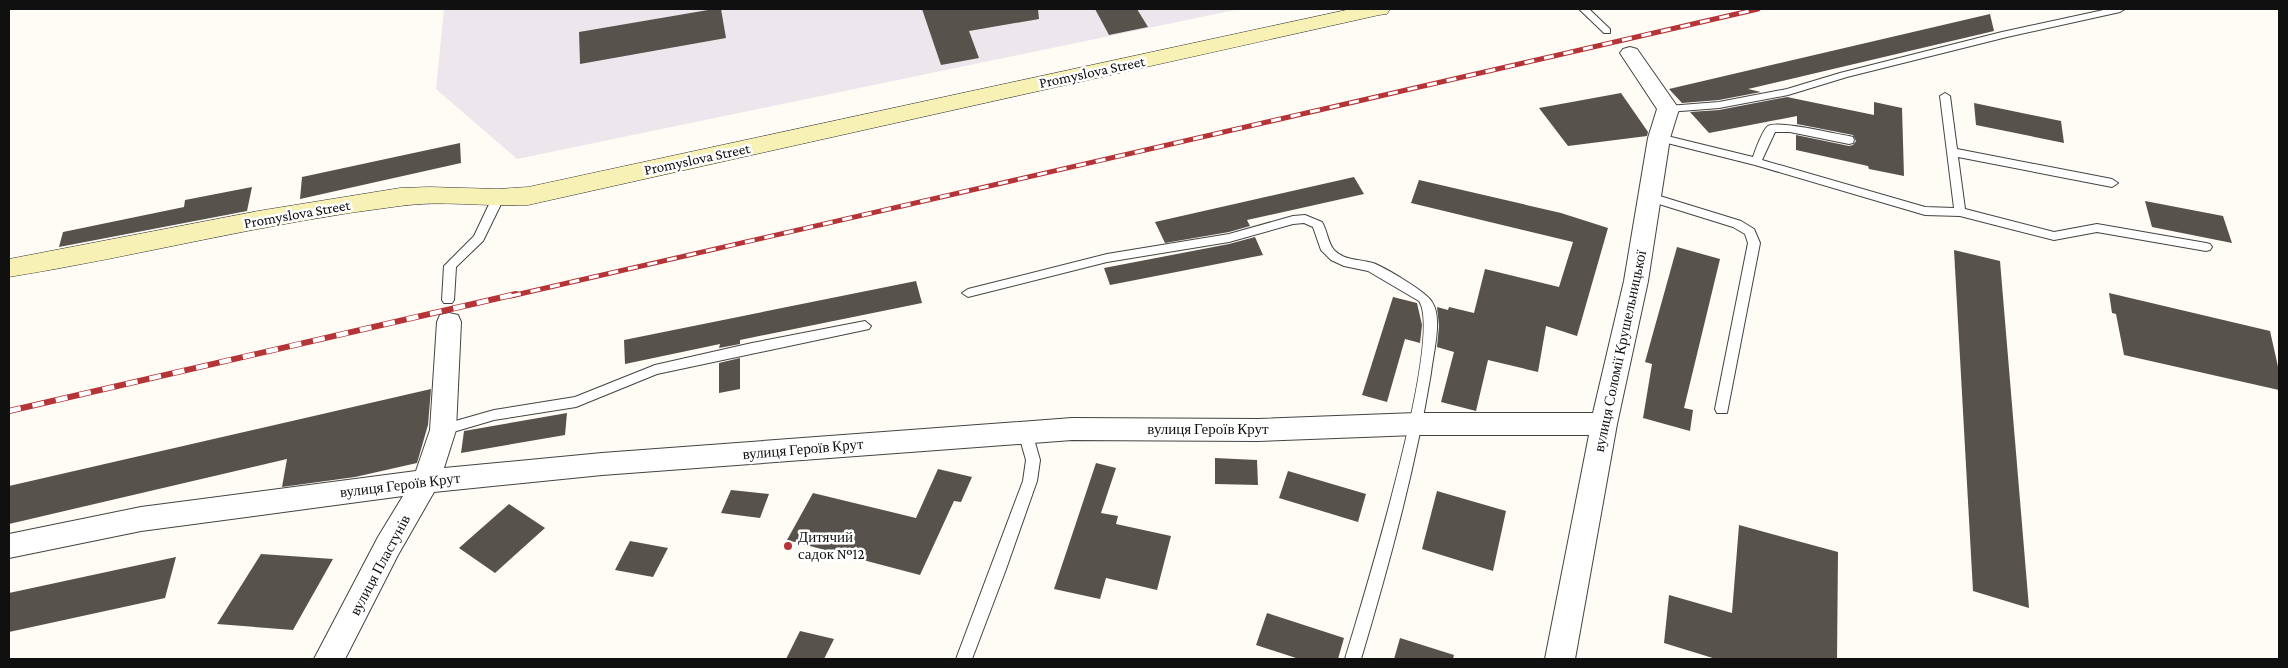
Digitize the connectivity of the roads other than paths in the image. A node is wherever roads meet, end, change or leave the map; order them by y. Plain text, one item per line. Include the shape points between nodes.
1 (1379, 9) edge
2 (1584, 9) edge
3 (2120, 9) edge
4 (1607, 31) dead end
5 (1630, 53) dead end
6 (1945, 96) dead end
7 (1668, 109) junction
8 (1660, 138) junction
9 (1849, 140) dead end
10 (1952, 152) junction
11 (1756, 162) junction
12 (2112, 183) dead end
13 (1650, 197) junction
14 (498, 198) junction
15 (1960, 212) junction
16 (2206, 247) dead end
17 (9, 268) edge
18 (968, 293) dead end
19 (448, 311) joint
20 (865, 326) dead end
21 (1722, 409) dead end
22 (1416, 424) junction
23 (1604, 424) junction
24 (443, 430) junction
25 (1025, 432) junction
26 (426, 481) junction
27 (9, 546) edge
28 (329, 659) edge
29 (964, 659) edge
30 (1353, 659) edge
31 (1560, 659) edge

1 - 14 street, Promyslova Street via 528,196
2 - 4 lane
3 - 7 lane via 1844,75 1788,92 1719,105
5 - 7 street
6 - 10 lane
7 - 8 street, вулиця Соломії Крушельницької
8 - 11 lane
8 - 13 street, вулиця Соломії Крушельницької
9 - 11 lane via 1790,129 1771,129
10 - 12 lane
10 - 15 lane
11 - 15 lane via 1925,212
13 - 21 lane via 1737,224 1750,232 1754,243
13 - 23 street, вулиця Соломії Крушельницької via 1636,281
14 - 17 street, Promyslova Street via 400,197 258,220
14 - 19 lane, вулиця Пластунів via 478,238 450,266
15 - 16 lane via 2054,236 2098,228
18 - 22 lane via 1108,258 1230,238 1305,219 1318,225 1327,250 1334,257 1371,267 1428,305 1431,330
19 - 24 street, вулиця Пластунів
20 - 24 lane via 655,370 576,402 494,415
22 - 23 street, вулиця Героїв Крут
22 - 25 street, вулиця Героїв Крут via 1258,430
22 - 30 lane via 1391,530
23 - 31 street, вулиця Соломії Крушельницької
24 - 26 street, вулиця Пластунів
25 - 26 street, вулиця Героїв Крут via 602,464
25 - 29 lane via 1033,460 1030,481
26 - 27 street, вулиця Героїв Крут via 141,520
26 - 28 street, вулиця Пластунів

